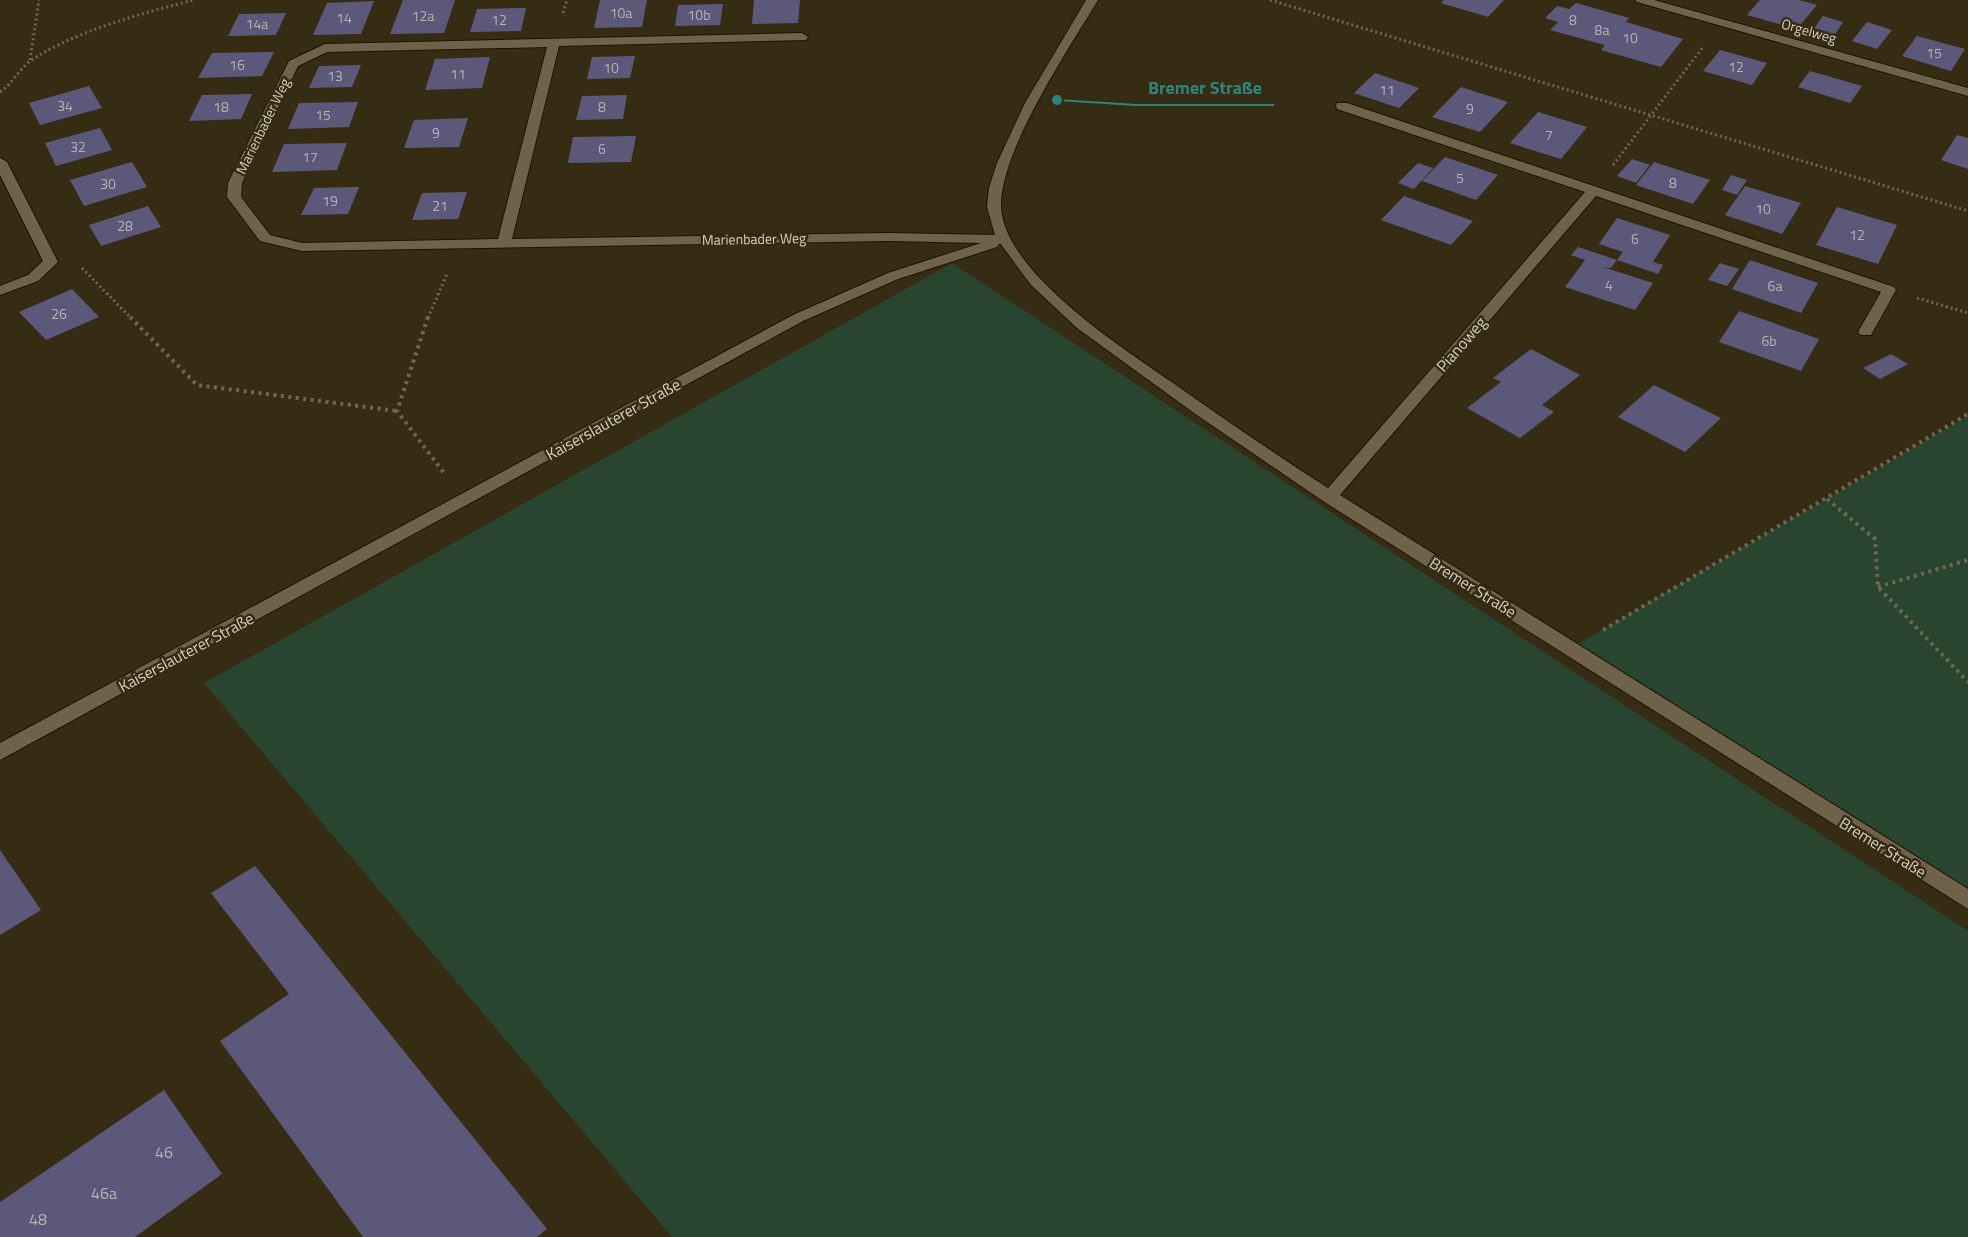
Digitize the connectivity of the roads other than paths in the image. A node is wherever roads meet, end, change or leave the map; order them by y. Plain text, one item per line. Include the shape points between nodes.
1 (1092, 0) edge
2 (1641, 0) edge
3 (802, 37) dead end
4 (554, 42) junction
5 (1968, 92) edge
6 (1342, 106) dead end
7 (0, 162) edge
8 (1592, 192) junction
9 (1005, 239) junction
10 (504, 242) junction
11 (0, 291) edge
12 (1866, 332) dead end
13 (1329, 497) junction
14 (0, 753) edge
15 (1968, 900) edge

1 - 9 street via 1006,154 996,183 994,206
2 - 5 street, Orgelweg
3 - 4 street, Marienbader Weg
4 - 10 street
4 - 10 street, Marienbader Weg via 325,48 306,56 293,64 235,183 234,197 265,238 302,247
6 - 8 street
7 - 11 street via 51,262 33,278
8 - 12 street via 1889,290
8 - 13 street, Pianoweg
9 - 10 street, Marienbader Weg
9 - 13 street, Bremer Straße via 1024,268 1056,302 1111,346
9 - 14 street, Kaiserslauterer Straße via 893,276 798,318
13 - 15 street, Bremer Straße

